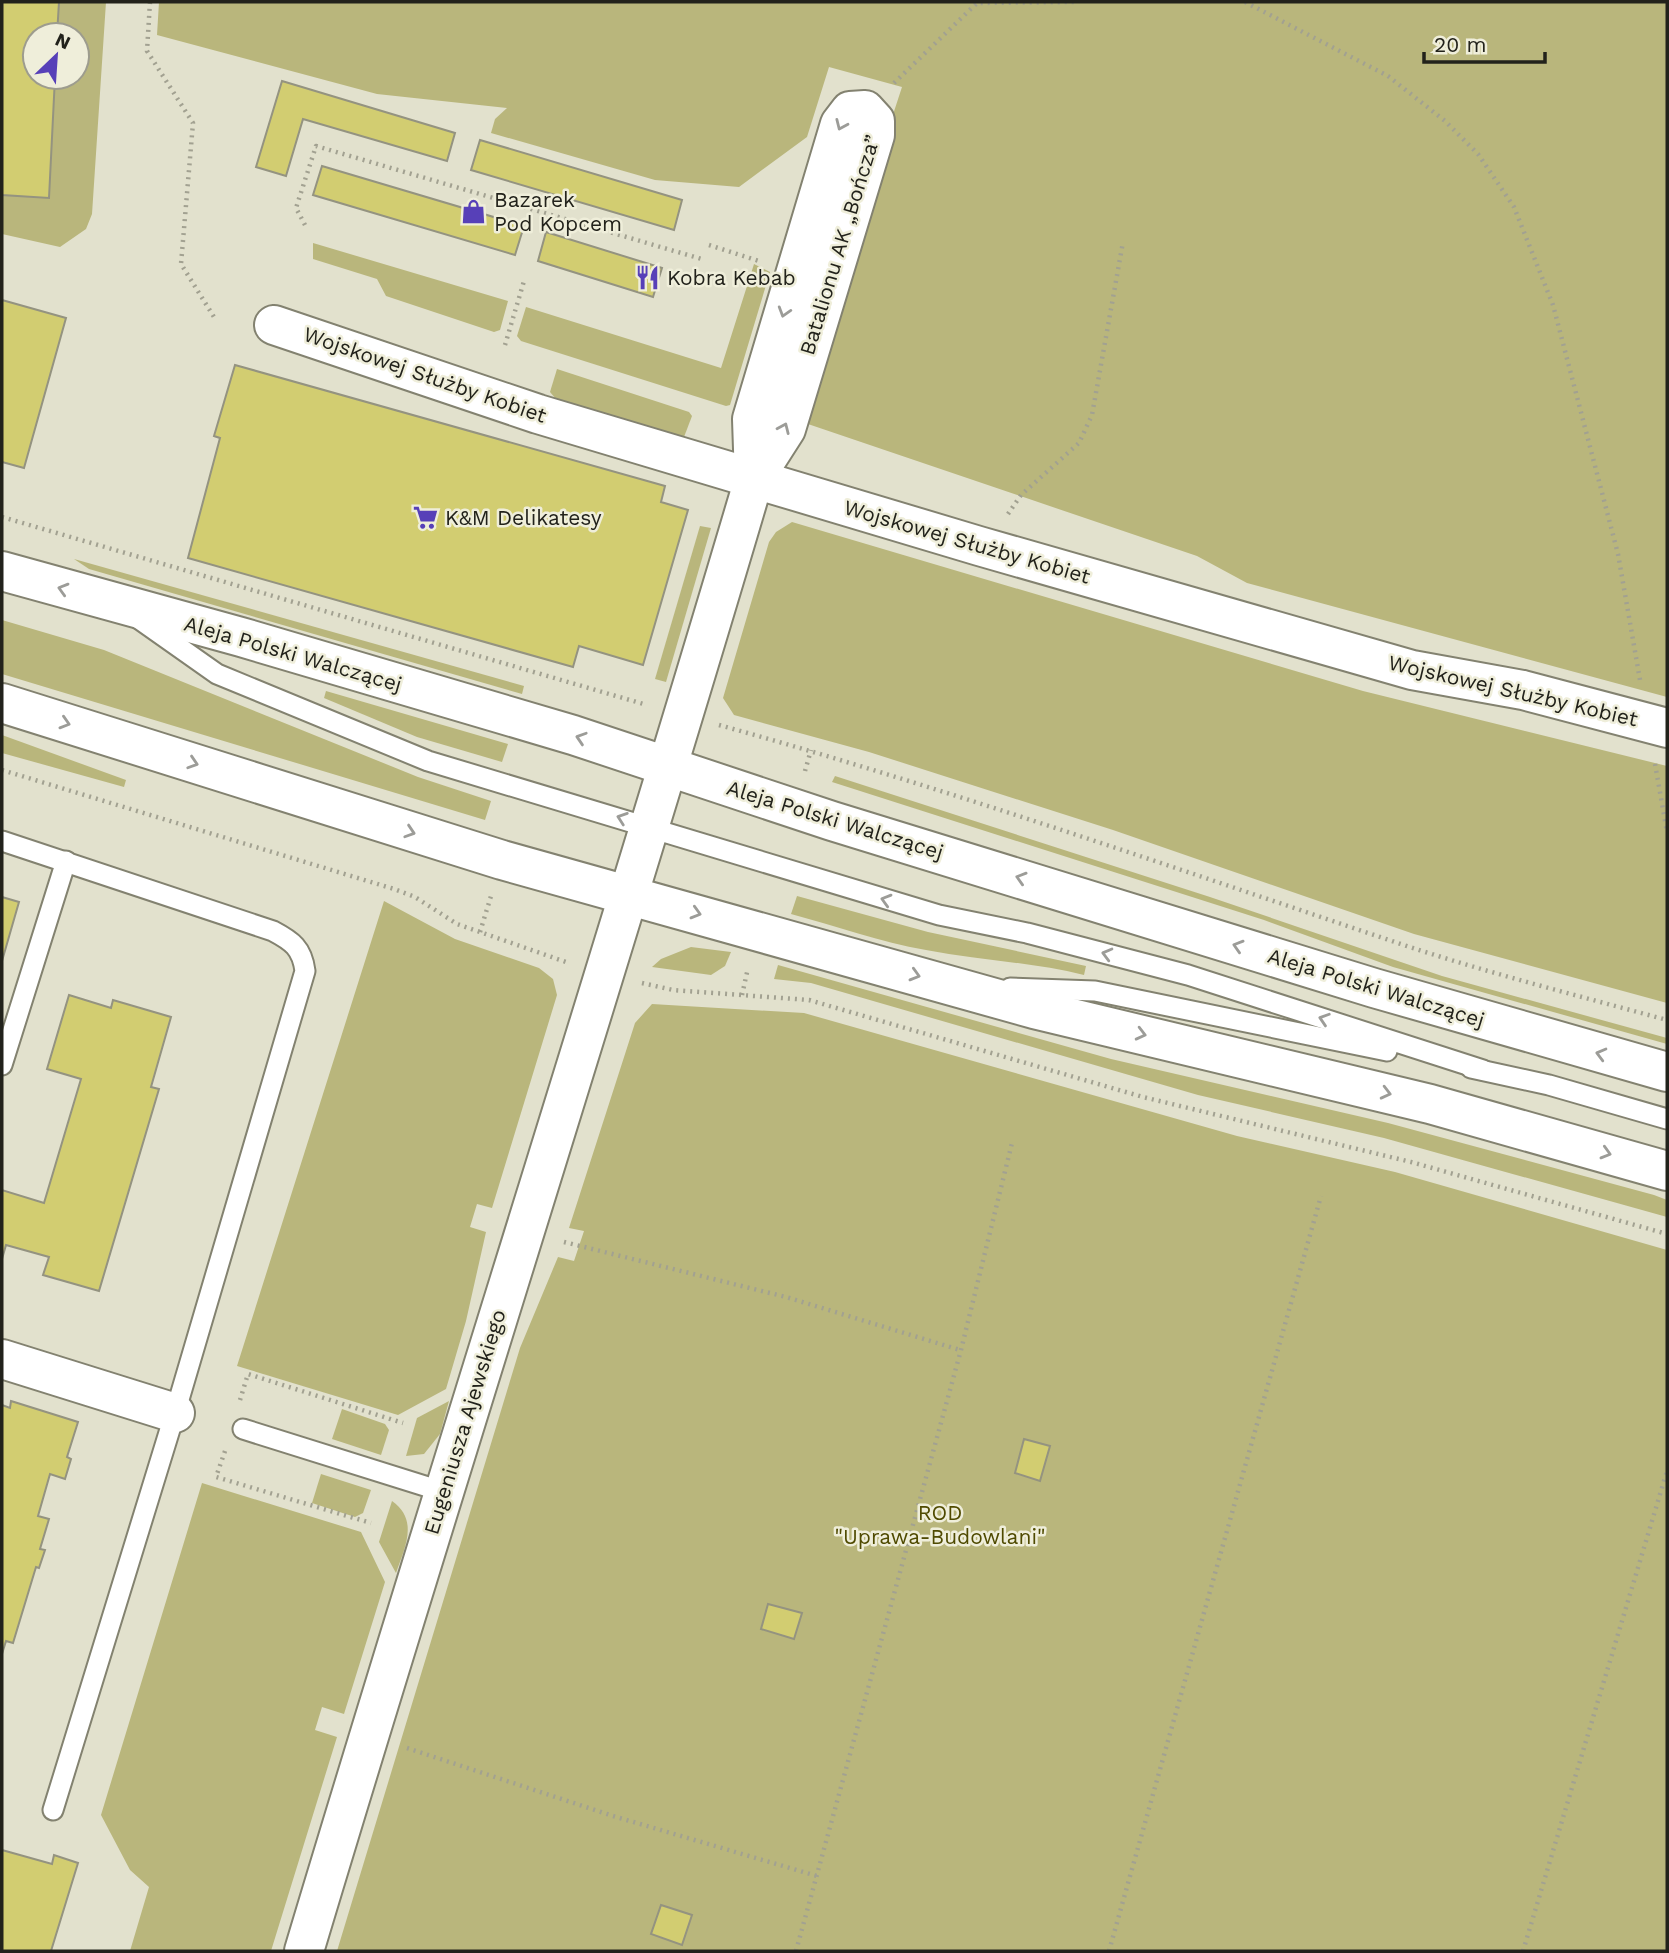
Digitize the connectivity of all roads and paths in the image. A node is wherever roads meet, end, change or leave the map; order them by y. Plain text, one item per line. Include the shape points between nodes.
1 (150, 2) edge
2 (1077, 2) edge
3 (1245, 2) edge
4 (865, 110) joint
5 (304, 225) dead end
6 (1123, 242) dead end
7 (709, 245) dead end
8 (705, 260) dead end
9 (768, 264) dead end
10 (524, 281) dead end
11 (214, 317) dead end
12 (274, 325) dead end
13 (505, 345) dead end
14 (754, 479) junction
15 (2, 517) edge
16 (979, 546) junction
17 (2, 571) edge
18 (124, 606) junction
19 (2, 703) edge
20 (655, 707) dead end
21 (715, 724) dead end
22 (1658, 725) edge
23 (811, 750) junction
24 (669, 768) junction
25 (2, 771) edge
26 (803, 778) dead end
27 (651, 828) junction
28 (1667, 832) edge
29 (2, 841) edge
30 (66, 862) junction
31 (492, 892) dead end
32 (631, 894) junction
33 (480, 932) junction
34 (751, 955) dead end
35 (577, 966) dead end
36 (635, 981) dead end
37 (957, 986) junction
38 (742, 995) junction
39 (1667, 1020) edge
40 (2, 1065) edge
41 (1483, 1070) junction
42 (1667, 1072) edge
43 (1667, 1119) edge
44 (1012, 1143) dead end
45 (1667, 1171) edge
46 (1321, 1196) dead end
47 (1667, 1234) edge
48 (559, 1240) dead end
49 (961, 1350) junction
50 (2, 1359) edge
51 (240, 1398) dead end
52 (175, 1413) junction
53 (403, 1423) dead end
54 (243, 1429) dead end
55 (223, 1454) dead end
56 (1667, 1471) edge
57 (444, 1492) junction
58 (371, 1523) dead end
59 (421, 1753) dead end
60 (53, 1810) dead end
61 (817, 1876) junction
62 (304, 1951) edge
63 (796, 1951) edge
64 (1109, 1951) edge
65 (1523, 1951) edge

1 - 11 path via 147,51 193,123 181,264
2 - 4 path via 977,3
3 - 22 path via 1388,76 1478,154 1514,207 1553,305
4 - 14 street, Batalionu AK „Bończa” via 877,128 872,147 786,429
5 - 8 path via 296,208 316,146
6 - 16 path via 1092,415 1079,443 1021,495 1000,528
7 - 9 path
10 - 13 path
12 - 14 street, Wojskowej Służby Kobiet via 538,414
14 - 16 street, Wojskowej Służby Kobiet
14 - 24 street, Batalionu AK „Bończa”
15 - 20 path
16 - 22 street, Wojskowej Służby Kobiet via 1412,670 1522,690
18 -> 17 street, Aleja Polski Walczącej
24 -> 18 street, Aleja Polski Walczącej via 573,735
27 -> 18 lane via 428,761 306,712 217,674
19 -> 32 street via 459,847
21 - 23 path
22 - 28 path
23 - 26 path
23 - 39 path via 1409,947
24 - 27 street, Batalionu AK „Bończa”
42 -> 24 street, Aleja Polski Walczącej via 1387,992
25 - 33 path via 394,889
27 - 32 street, Batalionu AK „Bończa”
41 -> 27 lane via 1188,975 939,915
29 - 30 lane
30 - 40 lane
30 - 52 lane via 273,931 295,942 303,958 305,971
31 - 33 path
32 -> 37 street
32 - 57 street, Eugeniusza Ajewskiego
33 - 35 path
34 - 38 path
36 - 38 path via 673,990
37 - 41 lane via 1095,991
37 -> 45 street via 1430,1104
38 - 47 path via 809,1000 1143,1097 1412,1162
41 - 43 lane
44 - 49 path
46 - 64 path
48 - 49 path via 786,1297
49 - 61 path
50 - 52 street
51 - 53 path via 247,1374
52 - 60 lane
54 - 57 lane
55 - 58 path via 216,1477
56 - 65 path
57 - 62 street, Eugeniusza Ajewskiego
59 - 61 path
61 - 63 path

